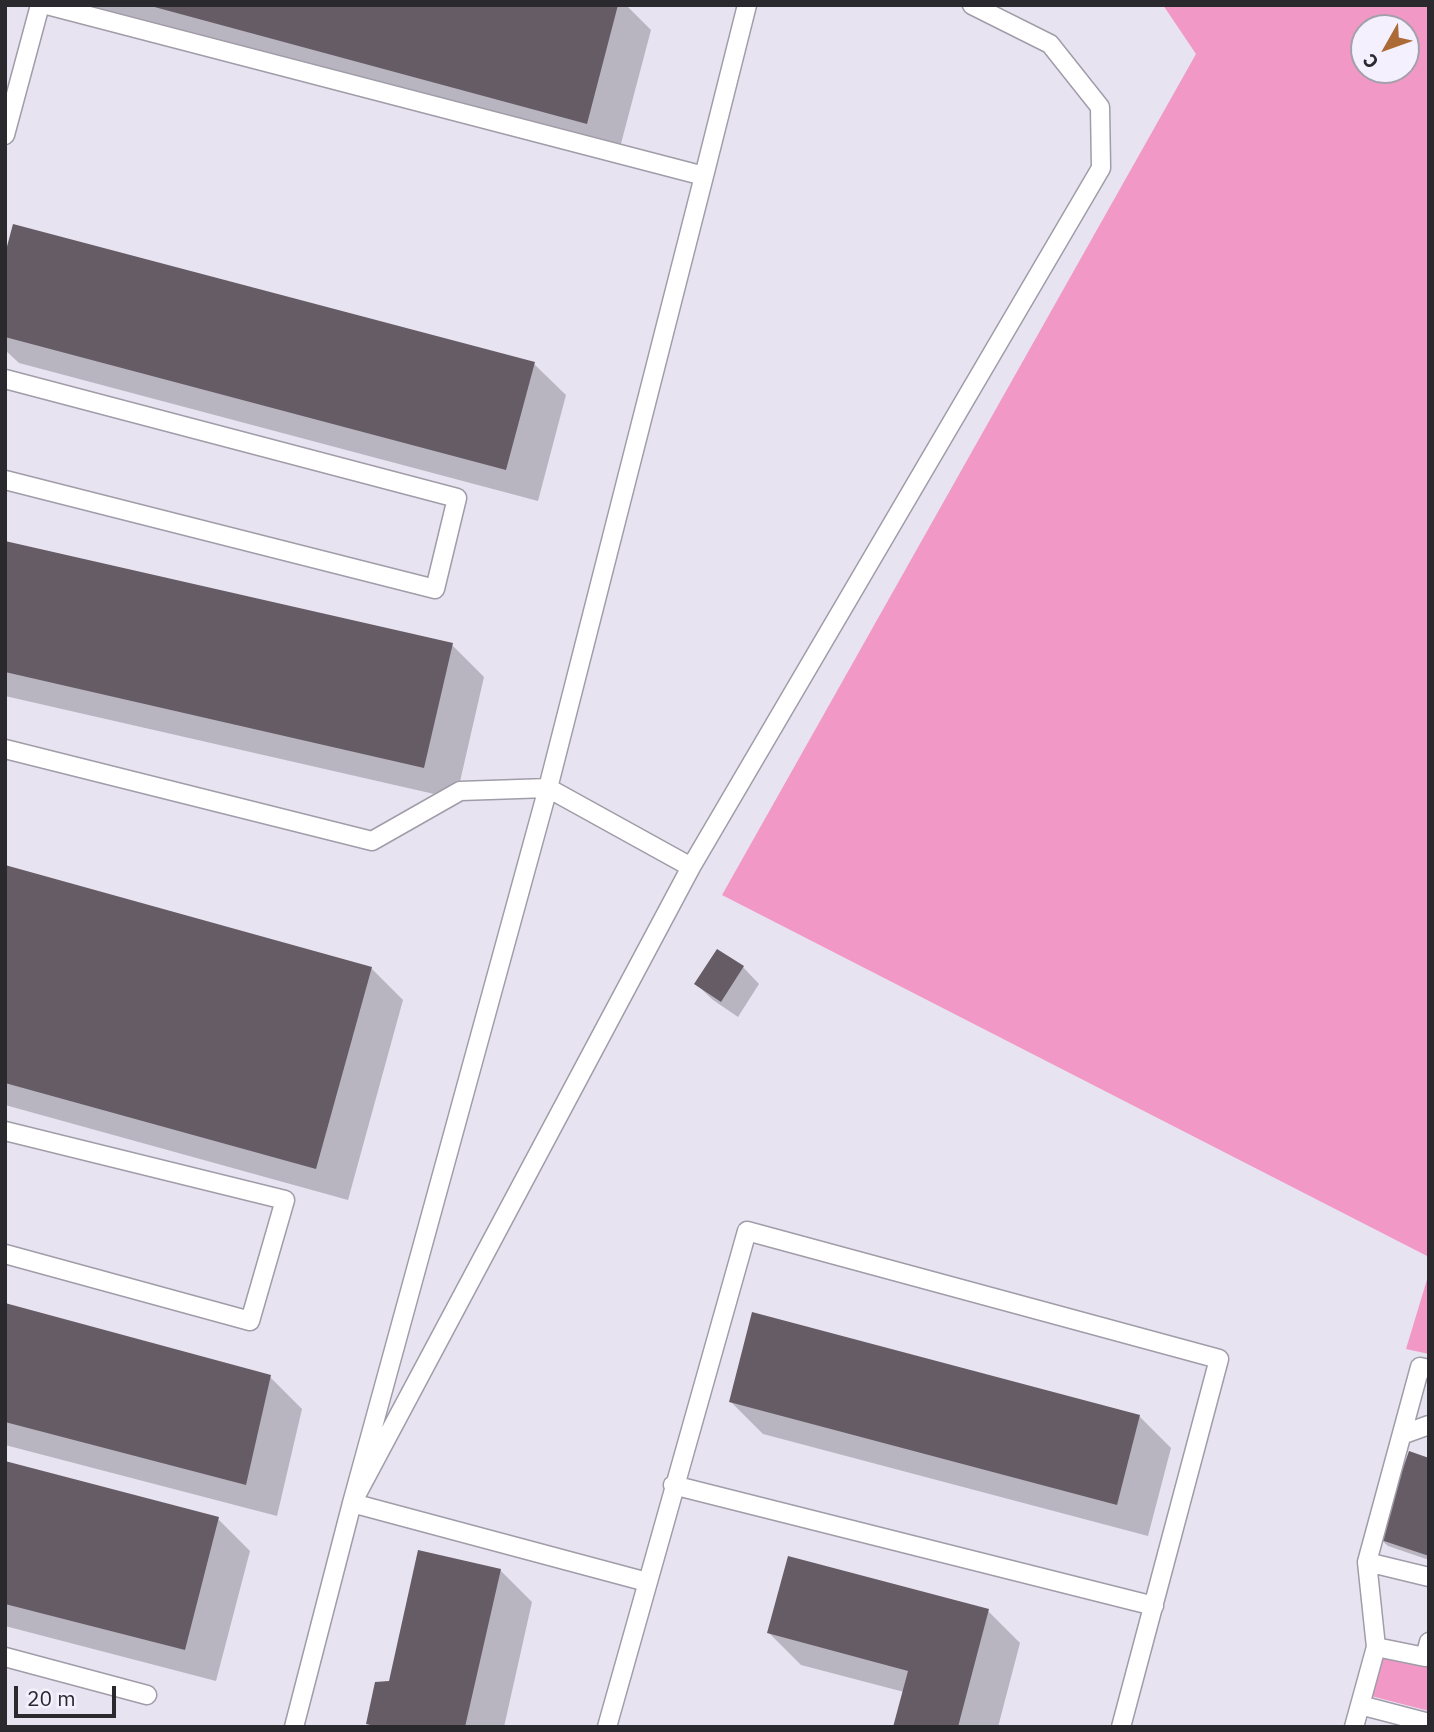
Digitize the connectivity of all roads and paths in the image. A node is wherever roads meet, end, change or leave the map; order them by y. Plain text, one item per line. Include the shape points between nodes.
1 (40, 5) edge
2 (47, 5) edge
3 (747, 5) edge
4 (972, 5) edge
5 (5, 135) edge
6 (704, 176) junction
7 (5, 379) edge
8 (5, 480) edge
9 (5, 749) edge
10 (548, 788) junction
11 (691, 867) junction
12 (5, 1131) edge
13 (5, 1254) edge
14 (1429, 1369) edge
15 (1429, 1425) edge
16 (1404, 1434) junction
17 (673, 1485) junction
18 (352, 1503) junction
19 (1367, 1562) junction
20 (1429, 1577) edge
21 (647, 1582) junction
22 (1154, 1606) junction
23 (1429, 1642) edge
24 (1376, 1647) junction
25 (5, 1657) edge
26 (147, 1695) dead end
27 (1360, 1705) junction
28 (1429, 1723) edge
29 (294, 1727) edge
30 (607, 1727) edge
31 (1121, 1727) edge
32 (1354, 1727) edge

1 - 5 lane
2 - 6 lane
3 - 6 lane
4 - 11 lane via 1050,44 1100,107 1101,168
6 - 10 lane
7 - 8 lane via 457,498 435,589
9 - 10 lane via 372,841 460,791
10 - 11 lane
10 - 18 lane
11 - 18 lane
12 - 13 lane via 285,1200 250,1321
14 - 16 lane via 1420,1367
15 - 16 lane
16 - 19 lane
17 - 21 lane
17 - 22 lane
17 - 22 lane via 747,1231 1219,1359
18 - 21 lane
18 - 29 lane
19 - 20 lane
19 - 24 lane
21 - 30 lane
22 - 31 lane
23 - 24 lane via 1425,1657
24 - 27 lane
25 - 26 lane
27 - 28 lane
27 - 32 lane

